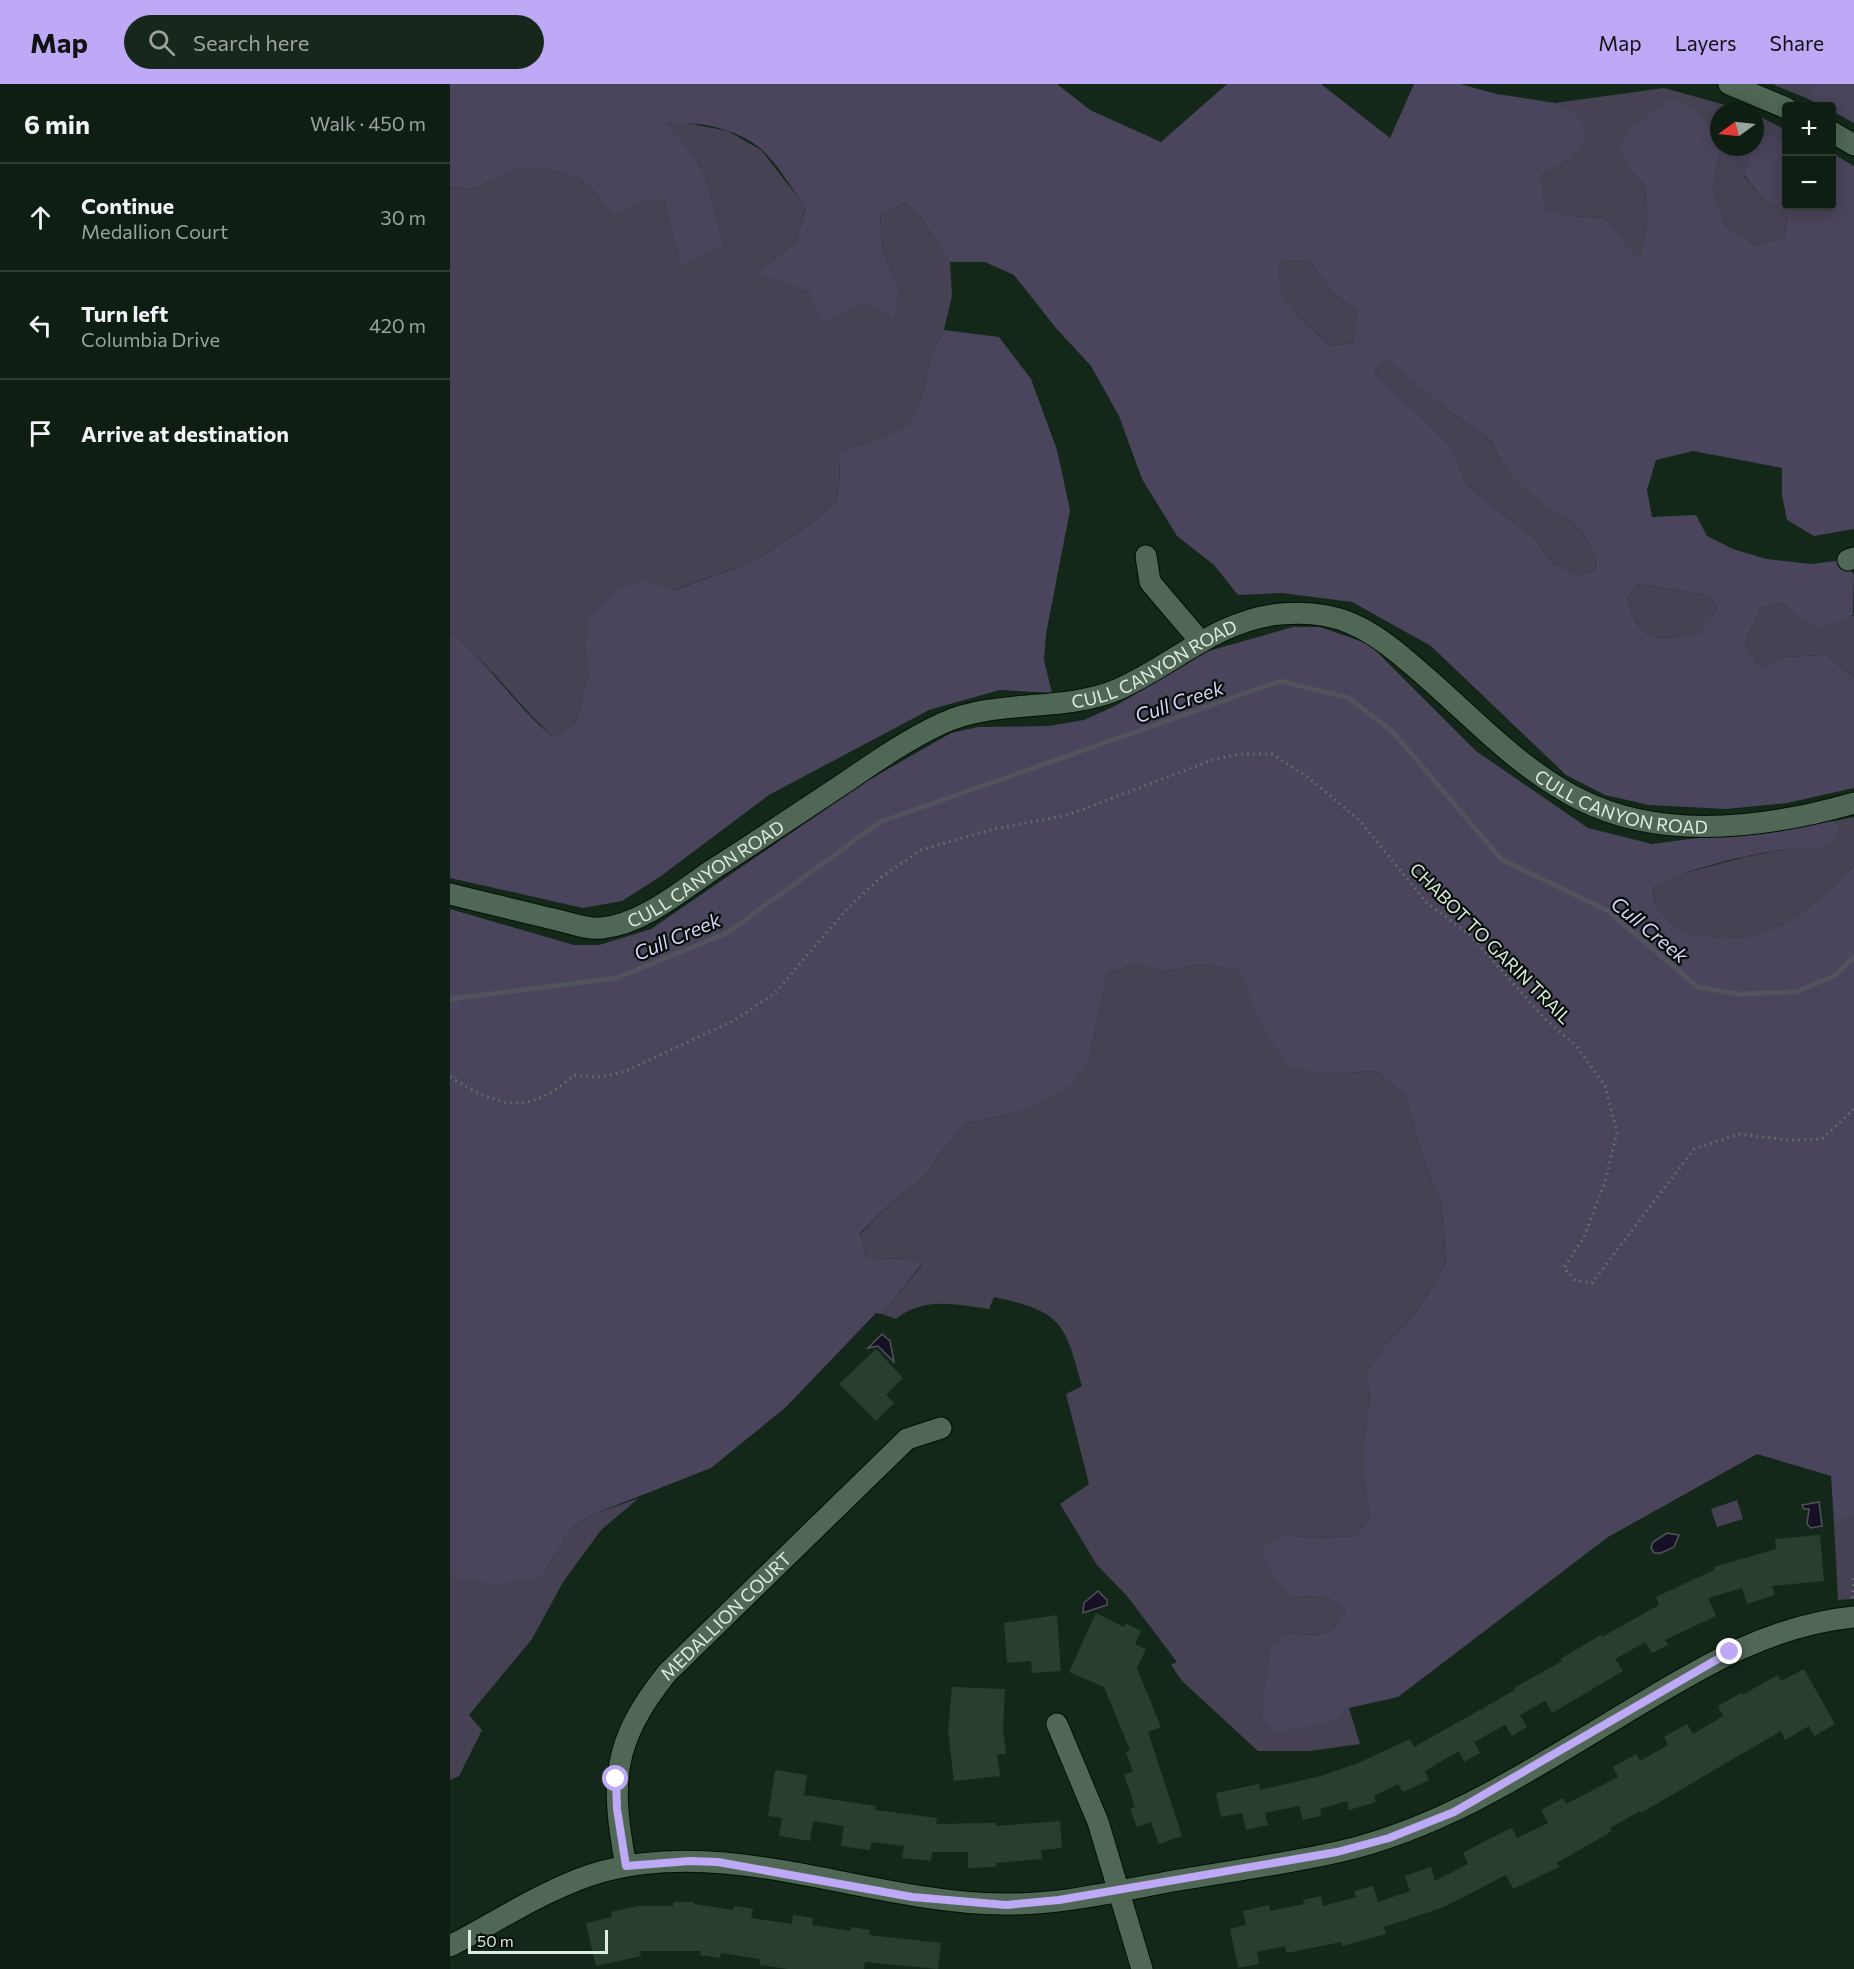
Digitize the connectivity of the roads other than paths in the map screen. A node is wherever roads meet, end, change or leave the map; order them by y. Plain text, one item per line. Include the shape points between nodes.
1 (1729, 84) edge
2 (1782, 106) edge
3 (1836, 134) edge
4 (1854, 145) edge
5 (1146, 556) dead end
6 (1201, 642) junction
7 (1854, 803) edge
8 (450, 894) edge
9 (941, 1428) dead end
10 (1853, 1609) edge
11 (1058, 1724) dead end
12 (626, 1866) junction
13 (1117, 1891) junction
14 (450, 1946) edge
15 (1142, 1969) edge

1 - 2 street
3 - 4 street
5 - 6 street via 1150,582
6 - 7 street, CULL CANYON ROAD via 1254,617 1326,616 1350,623 1393,649 1517,758 1547,779 1577,798 1633,819 1698,827 1740,825
6 - 8 street, CULL CANYON ROAD via 1102,695 984,710 931,729 626,923 598,929
9 - 12 street, MEDALLION COURT via 907,1439 651,1693 626,1736 616,1779
10 - 13 street via 1730,1652 1476,1801 1389,1838 1337,1852
11 - 13 street via 1091,1802
12 - 13 street via 718,1862 912,1897 1006,1905
12 - 14 street via 563,1887
13 - 15 street

